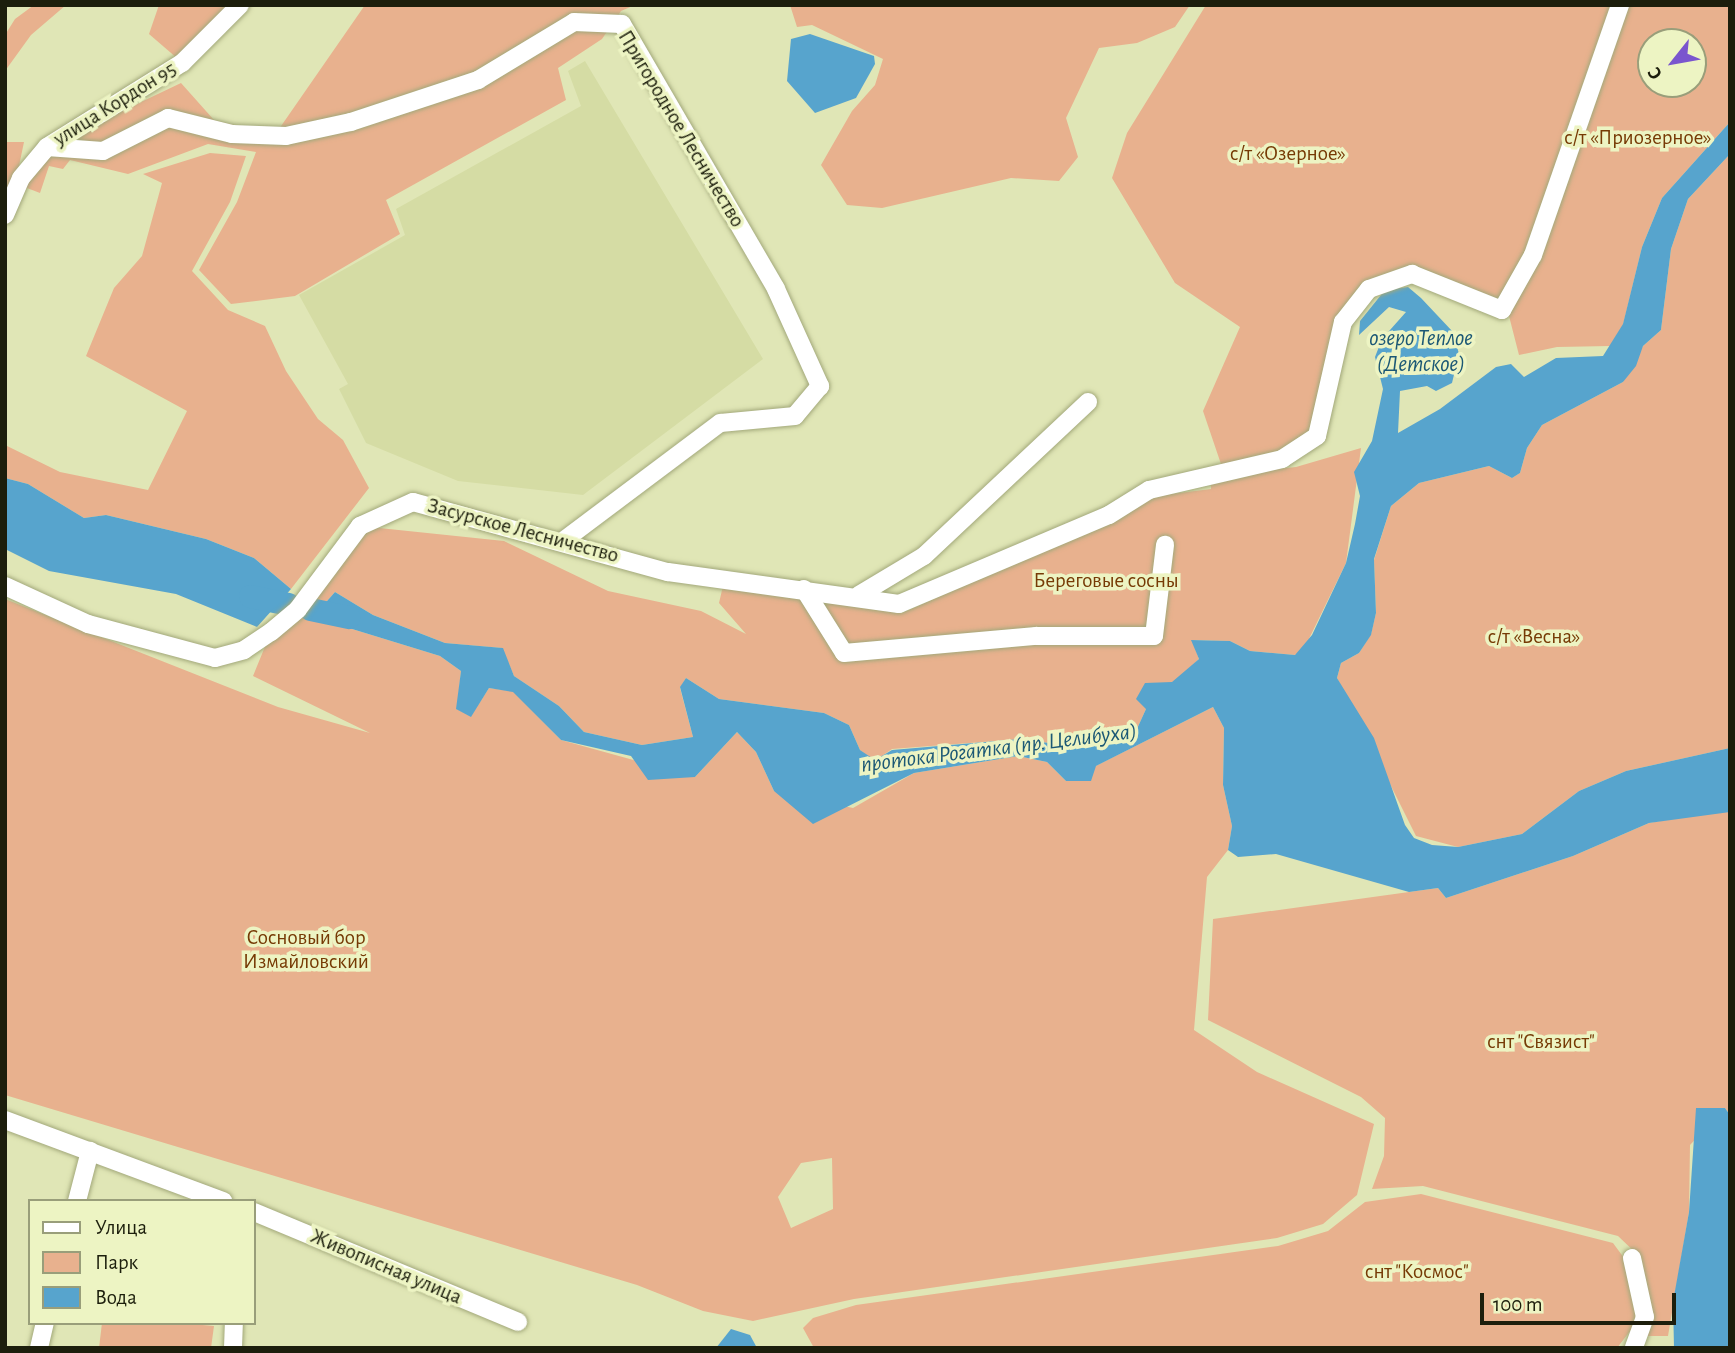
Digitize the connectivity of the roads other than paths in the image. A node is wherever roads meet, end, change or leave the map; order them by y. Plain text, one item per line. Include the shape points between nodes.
1 (240, 5) edge
2 (1620, 5) edge
3 (47, 147) junction
4 (5, 215) edge
5 (1088, 402) dead end
6 (563, 541) junction
7 (1165, 545) dead end
8 (5, 586) edge
9 (804, 589) junction
10 (859, 596) junction
11 (5, 1120) edge
12 (90, 1151) junction
13 (78, 1199) edge
14 (218, 1199) edge
15 (256, 1213) edge
16 (1632, 1258) dead end
17 (518, 1322) dead end
18 (45, 1325) edge
19 (234, 1325) edge
20 (39, 1348) edge
21 (233, 1348) edge
22 (1634, 1348) edge

1 - 3 street, улица Кордон 95 via 182,63
2 - 10 street, Засурское Лесничество via 1533,255 1502,310 1412,274 1369,289 1343,322 1317,436 1282,459 1149,490 1109,515 899,604
3 - 4 street, улица Кордон 95 via 21,178
3 - 6 street, Пригородное Лесничество via 103,150 168,118 232,134 286,136 351,122 478,80 574,22 622,24 776,289 820,386 795,416 720,424
5 - 10 street via 924,556
6 - 8 street, Засурское Лесничество via 413,502 360,526 298,608 271,632 244,650 215,658 88,624
6 - 9 street, Засурское Лесничество via 668,572
7 - 9 street via 1154,636 1036,636 844,653
9 - 10 street, Засурское Лесничество
11 - 12 street
12 - 13 street
12 - 14 street
15 - 17 street, Живописная улица
16 - 22 street via 1644,1317
18 - 20 street
19 - 21 street

